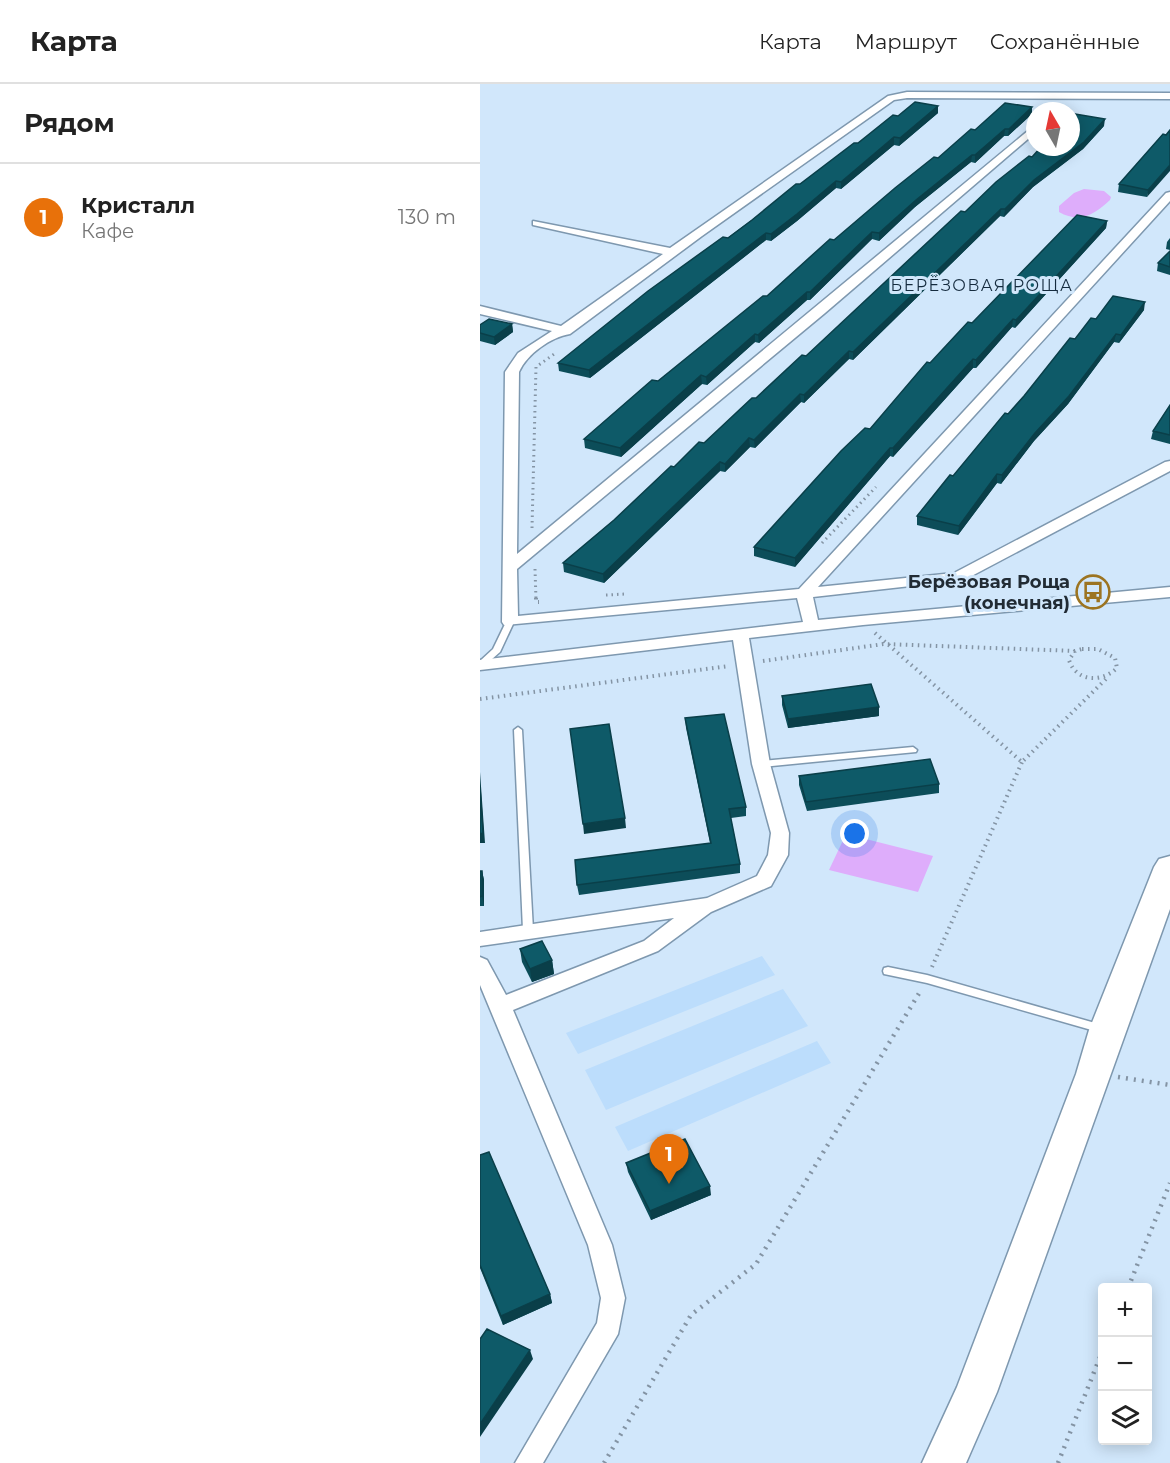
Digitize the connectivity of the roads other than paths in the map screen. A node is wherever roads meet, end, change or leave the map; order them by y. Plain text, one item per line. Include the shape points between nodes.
1 (1170, 96) edge
2 (1026, 136) edge
3 (1170, 195) edge
4 (537, 223) dead end
5 (671, 252) junction
6 (480, 310) edge
7 (566, 330) junction
8 (1170, 465) edge
9 (509, 568) junction
10 (1170, 592) edge
11 (804, 593) junction
12 (510, 622) junction
13 (812, 627) junction
14 (740, 635) junction
15 (480, 665) edge
16 (518, 730) dead end
17 (913, 750) dead end
18 (761, 764) junction
19 (1170, 867) edge
20 (710, 905) junction
21 (528, 930) junction
22 (480, 939) edge
23 (480, 965) edge
24 (888, 971) dead end
25 (501, 1006) junction
26 (1107, 1030) junction
27 (528, 1463) edge
28 (945, 1463) edge

1 - 5 street via 1068,100 907,95 891,98
2 - 9 street
3 - 11 street
4 - 5 street
5 - 7 street
6 - 7 street
7 - 9 street via 527,352 512,372
8 - 11 street via 958,577
9 - 12 street
10 - 13 street
11 - 12 street
11 - 13 street
12 - 15 lane via 497,650
13 - 14 street
14 - 15 street
14 - 18 street
16 - 21 lane
17 - 18 lane
18 - 20 street via 780,832 778,855 764,881
19 - 26 main road
20 - 21 street
20 - 25 street via 651,946
21 - 22 street
23 - 25 street
24 - 26 lane
25 - 27 street via 600,1245 613,1298 609,1326
26 - 28 main road via 976,1392

